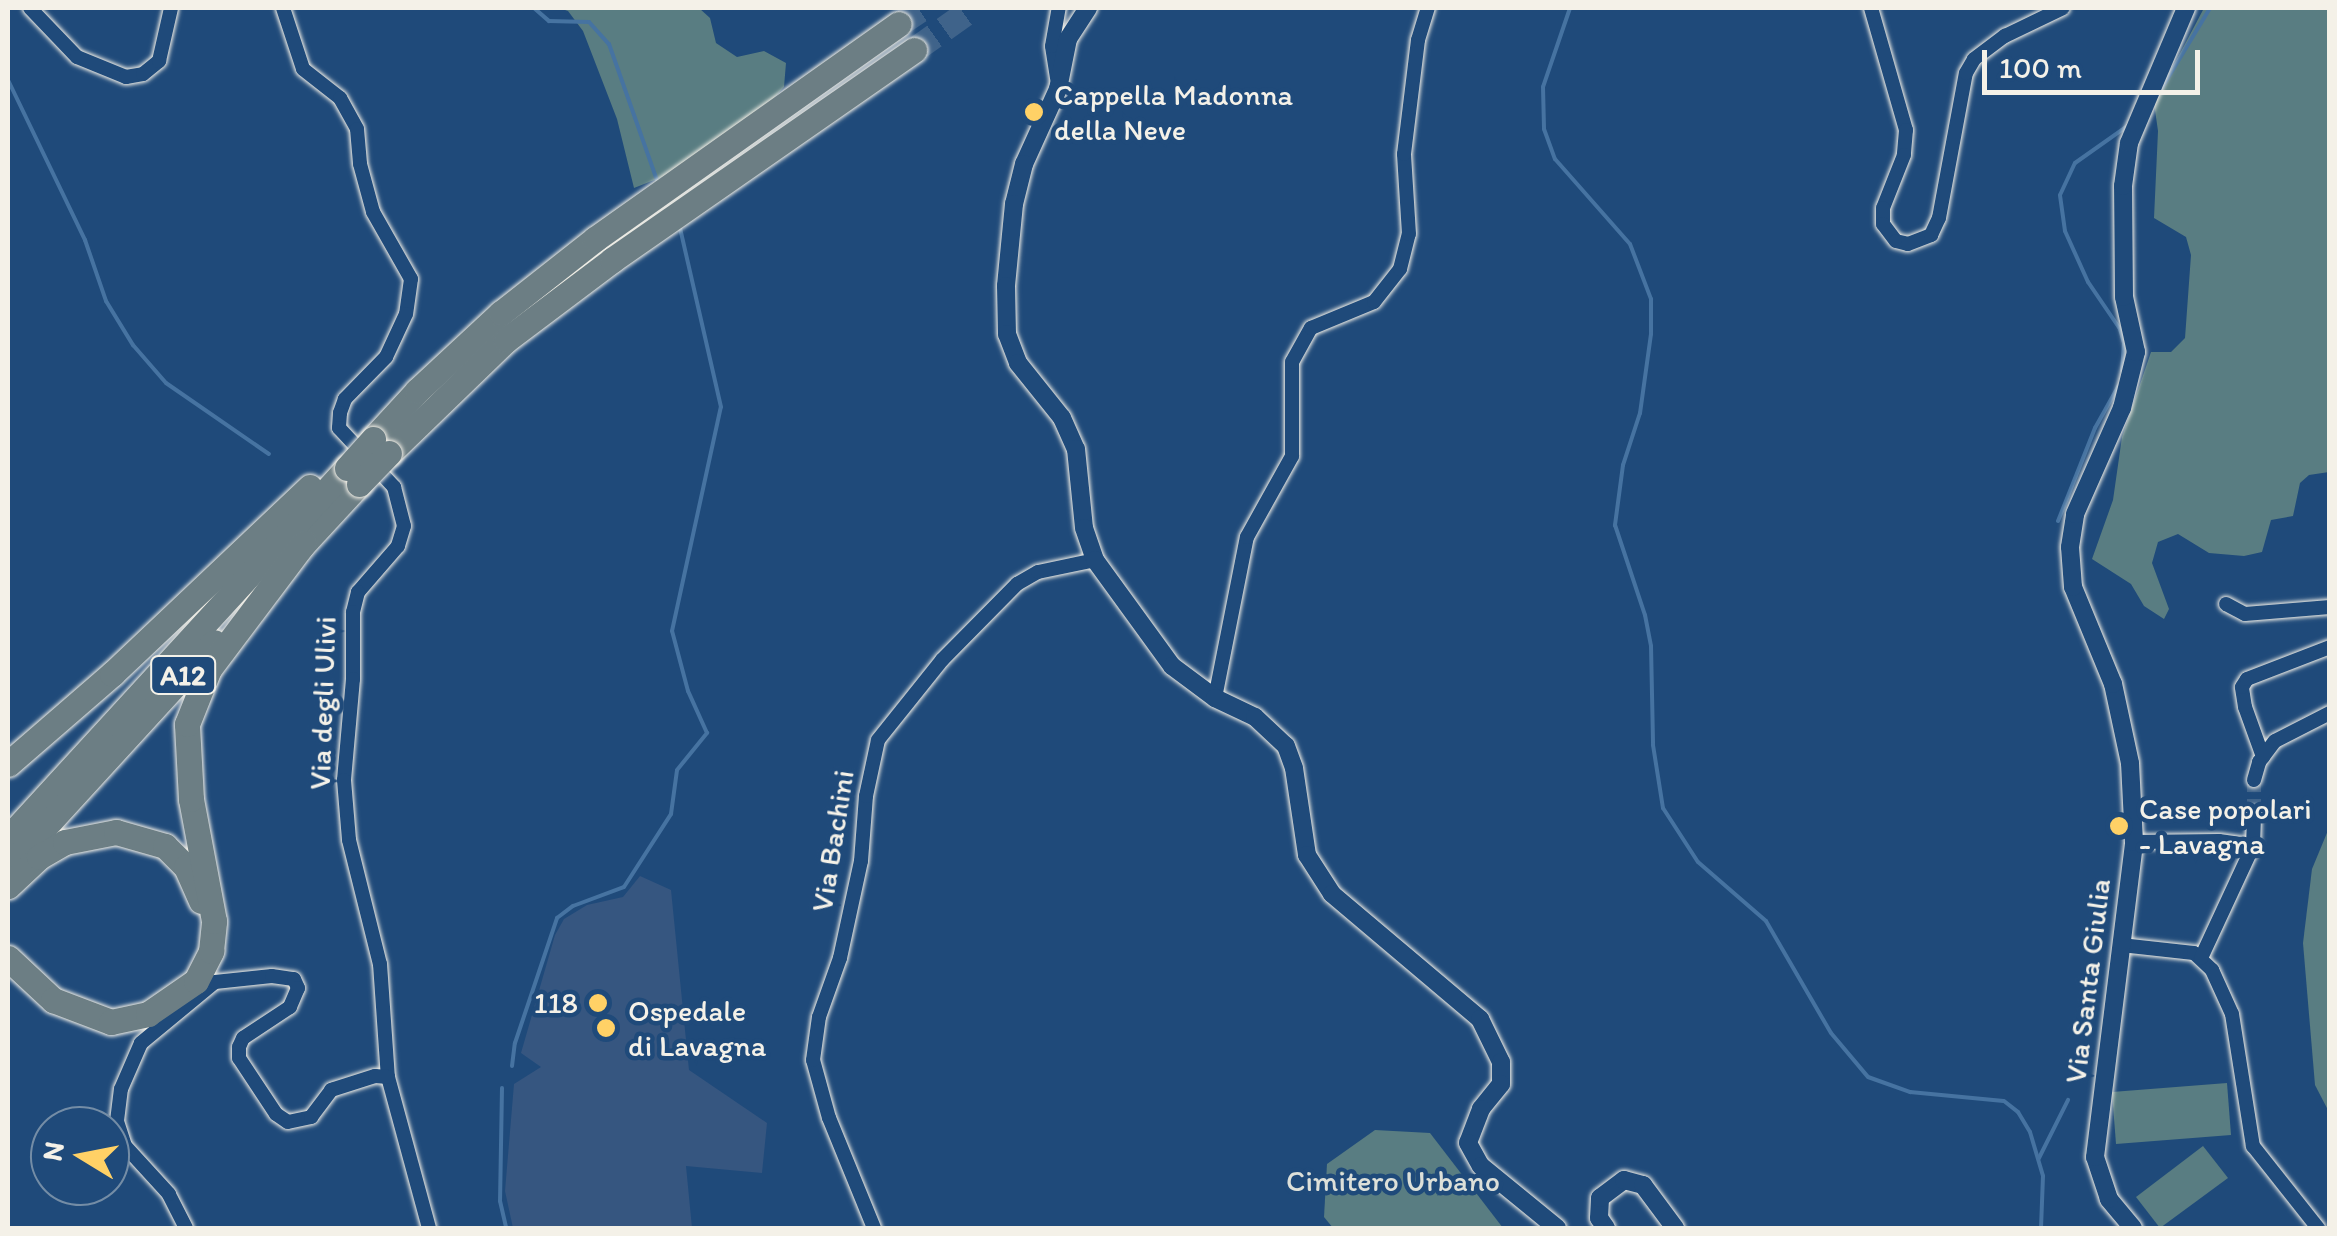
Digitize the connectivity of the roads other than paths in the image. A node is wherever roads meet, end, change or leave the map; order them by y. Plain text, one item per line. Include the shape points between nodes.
1 (30, 8) edge
2 (171, 8) edge
3 (283, 8) edge
4 (1059, 8) edge
5 (1088, 8) edge
6 (1428, 8) edge
7 (1870, 8) edge
8 (2063, 8) edge
9 (2186, 8) edge
10 (899, 24) tunnel mouth
11 (914, 50) tunnel mouth
12 (1058, 89) junction
13 (426, 398) junction
14 (348, 471) junction
15 (304, 543) junction
16 (1095, 560) junction
17 (2226, 604) dead end
18 (2330, 607) edge
19 (2330, 647) edge
20 (1215, 698) junction
21 (2330, 713) edge
22 (2264, 757) junction
23 (8, 764) edge
24 (2254, 780) tunnel mouth
25 (2254, 813) tunnel mouth
26 (8, 838) edge
27 (2134, 842) junction
28 (2253, 846) junction
29 (8, 867) edge
30 (8, 886) edge
31 (2120, 945) junction
32 (8, 958) edge
33 (2202, 958) junction
34 (176, 999) junction
35 (388, 1077) junction
36 (186, 1228) edge
37 (429, 1228) edge
38 (874, 1228) edge
39 (1557, 1228) edge
40 (1606, 1228) edge
41 (1675, 1228) edge
42 (2133, 1228) edge
43 (2318, 1228) edge

1 - 2 street via 77,57 126,77 159,61
3 - 35 street, Via degli Ulivi via 303,69 340,98 357,129 372,212 410,279 406,314 386,357 345,399 340,428 388,478 404,526 398,546 358,592 352,612 344,780 349,840 380,964
4 - 12 street via 1052,46
5 - 12 street via 1068,39
6 - 20 street via 1404,154 1409,234 1400,269 1374,302 1312,328 1292,362 1292,456 1246,538
7 - 8 street via 1906,130 1883,224 1896,241 1908,244 1931,235 1939,218 1974,58
9 - 27 street, Via Santa Giulia via 2129,144 2124,297 2136,352 2122,408 2075,514 2070,547 2073,587 2124,722
10 - 13 highway, A12 via 501,313
11 - 13 highway, A12
12 - 16 street via 1014,204 1007,334 1076,449 1084,528
13 - 14 highway, A12, bridge
14 - 15 highway, A12
14 - 23 highway
14 - 26 highway, A12
15 - 29 highway, A12
15 - 34 highway via 210,669 188,724 191,799 214,921 204,966
16 - 20 street via 1172,666
16 - 38 street, Via Bachini via 1038,572 1017,584 942,660 878,740 861,861 819,1017 814,1060 829,1118
17 - 18 street via 2245,614
19 - 22 street via 2247,679 2242,687
20 - 39 street via 1255,718 1286,746 1307,855 1332,894 1480,1019 1501,1062 1501,1084 1481,1108 1468,1142 1481,1166
21 - 22 street via 2275,741
22 - 24 street
25 - 28 street
27 - 28 street
27 - 31 street, Via Santa Giulia
28 - 33 street
30 - 34 highway via 39,857 88,834 116,832 165,846 198,886 206,924 200,954
31 - 33 street
31 - 42 street, Via Santa Giulia via 2096,1157 2109,1199
32 - 34 highway via 53,1000 110,1022
33 - 43 street via 2232,1014 2254,1146
35 - 36 street via 331,1090 311,1117 288,1122 266,1100 239,1047 290,1007 298,988 294,979 215,982 141,1043 121,1089 116,1121 125,1146 170,1194
35 - 37 street, Via degli Ulivi
40 - 41 street via 1600,1198 1624,1180 1651,1192

